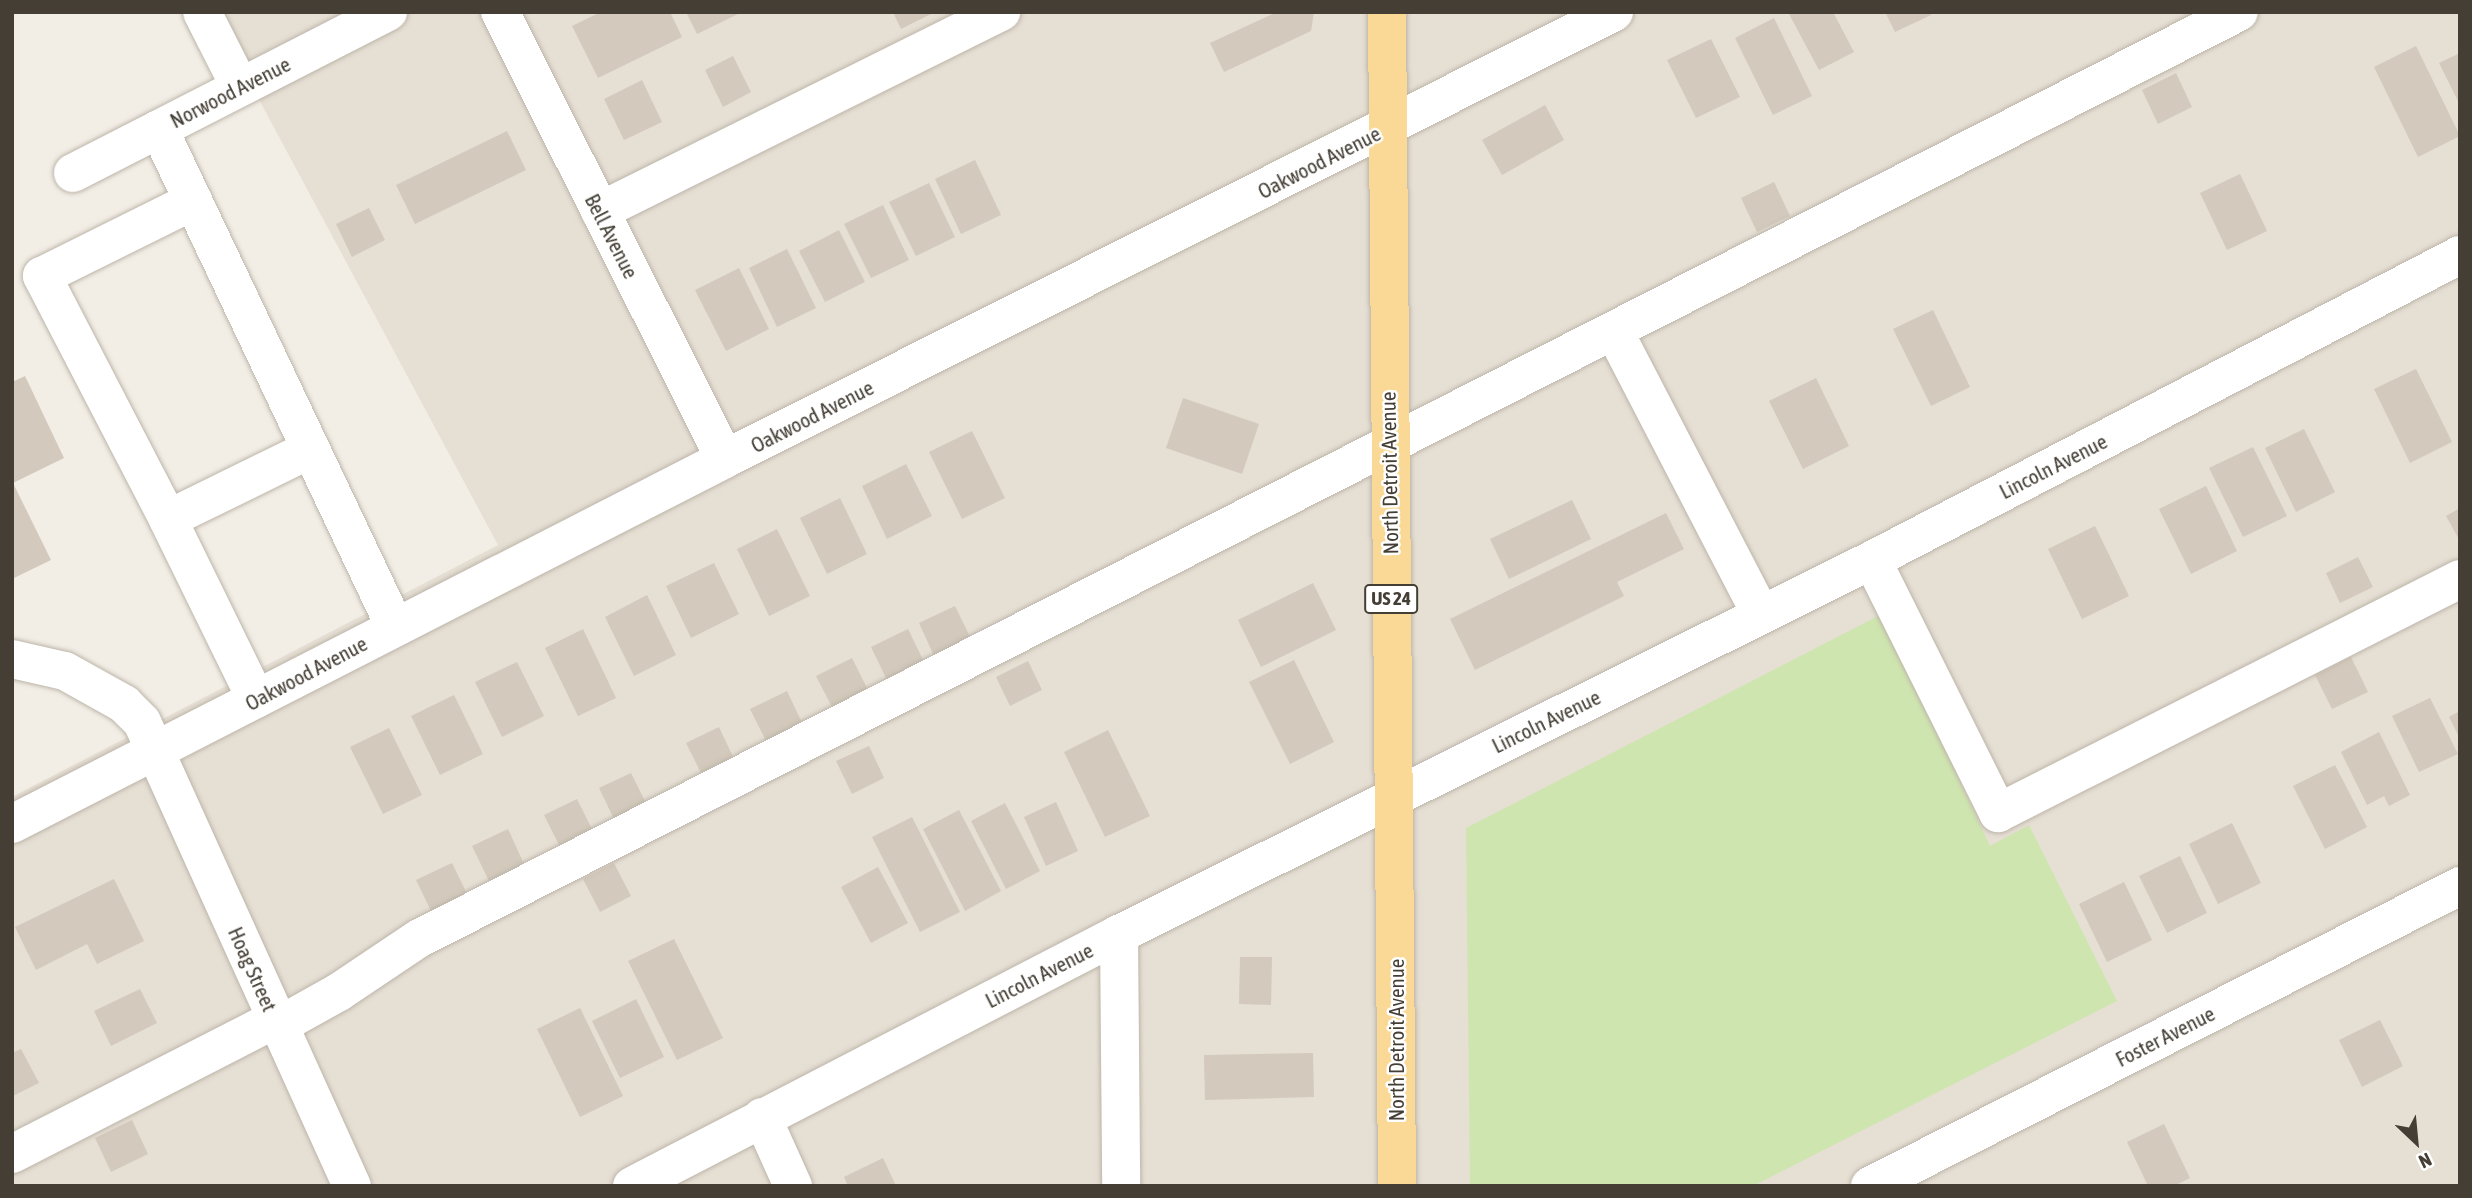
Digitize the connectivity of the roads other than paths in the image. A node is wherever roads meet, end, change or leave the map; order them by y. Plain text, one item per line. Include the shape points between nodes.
1 (202, 12) edge
2 (387, 12) edge
3 (500, 12) edge
4 (1001, 12) edge
5 (1388, 12) edge
6 (1614, 12) edge
7 (2239, 12) edge
8 (240, 87) junction
9 (1388, 127) junction
10 (159, 129) junction
11 (73, 173) dead end
12 (193, 201) junction
13 (600, 212) junction
14 (2460, 255) edge
15 (1614, 331) junction
16 (1388, 447) junction
17 (311, 449) junction
18 (726, 459) junction
19 (168, 519) junction
20 (1872, 560) junction
21 (2460, 579) edge
22 (1761, 614) junction
23 (395, 627) junction
24 (12, 659) edge
25 (256, 699) junction
26 (156, 753) junction
27 (1396, 795) junction
28 (12, 824) edge
29 (2460, 886) edge
30 (1119, 934) junction
31 (277, 1022) junction
32 (762, 1117) junction
33 (12, 1154) edge
34 (352, 1186) edge
35 (632, 1186) edge
36 (793, 1186) edge
37 (1121, 1186) edge
38 (1397, 1186) edge
39 (1870, 1186) edge

1 - 8 street
2 - 8 street, Norwood Avenue
3 - 13 street, Bell Avenue
4 - 13 street
5 - 9 main road, North Detroit Avenue / US 24
6 - 9 street, Oakwood Avenue
7 - 15 street
8 - 10 street, Norwood Avenue
9 - 16 main road, North Detroit Avenue / US 24
9 - 18 street, Oakwood Avenue
10 - 11 street, Norwood Avenue
10 - 12 street
12 - 17 street
12 - 19 street via 42,276
13 - 18 street, Bell Avenue
14 - 20 street, Lincoln Avenue
15 - 16 street
15 - 22 street
16 - 27 main road, North Detroit Avenue / US 24
16 - 31 street via 418,939 339,992
17 - 19 street
17 - 23 street
18 - 23 street, Oakwood Avenue
19 - 25 street
20 - 21 street via 1998,813
20 - 22 street, Lincoln Avenue
22 - 27 street, Lincoln Avenue
23 - 25 street, Oakwood Avenue
24 - 26 street, Hoag Street via 65,671 116,699 142,722
25 - 26 street, Oakwood Avenue
26 - 28 street, Oakwood Avenue
26 - 31 street, Hoag Street
27 - 30 street, Lincoln Avenue
27 - 38 main road, North Detroit Avenue / US 24
29 - 39 street, Foster Avenue
30 - 32 street, Lincoln Avenue
30 - 37 street
31 - 33 street
31 - 34 street, Hoag Street
32 - 35 street, Lincoln Avenue
32 - 36 street

